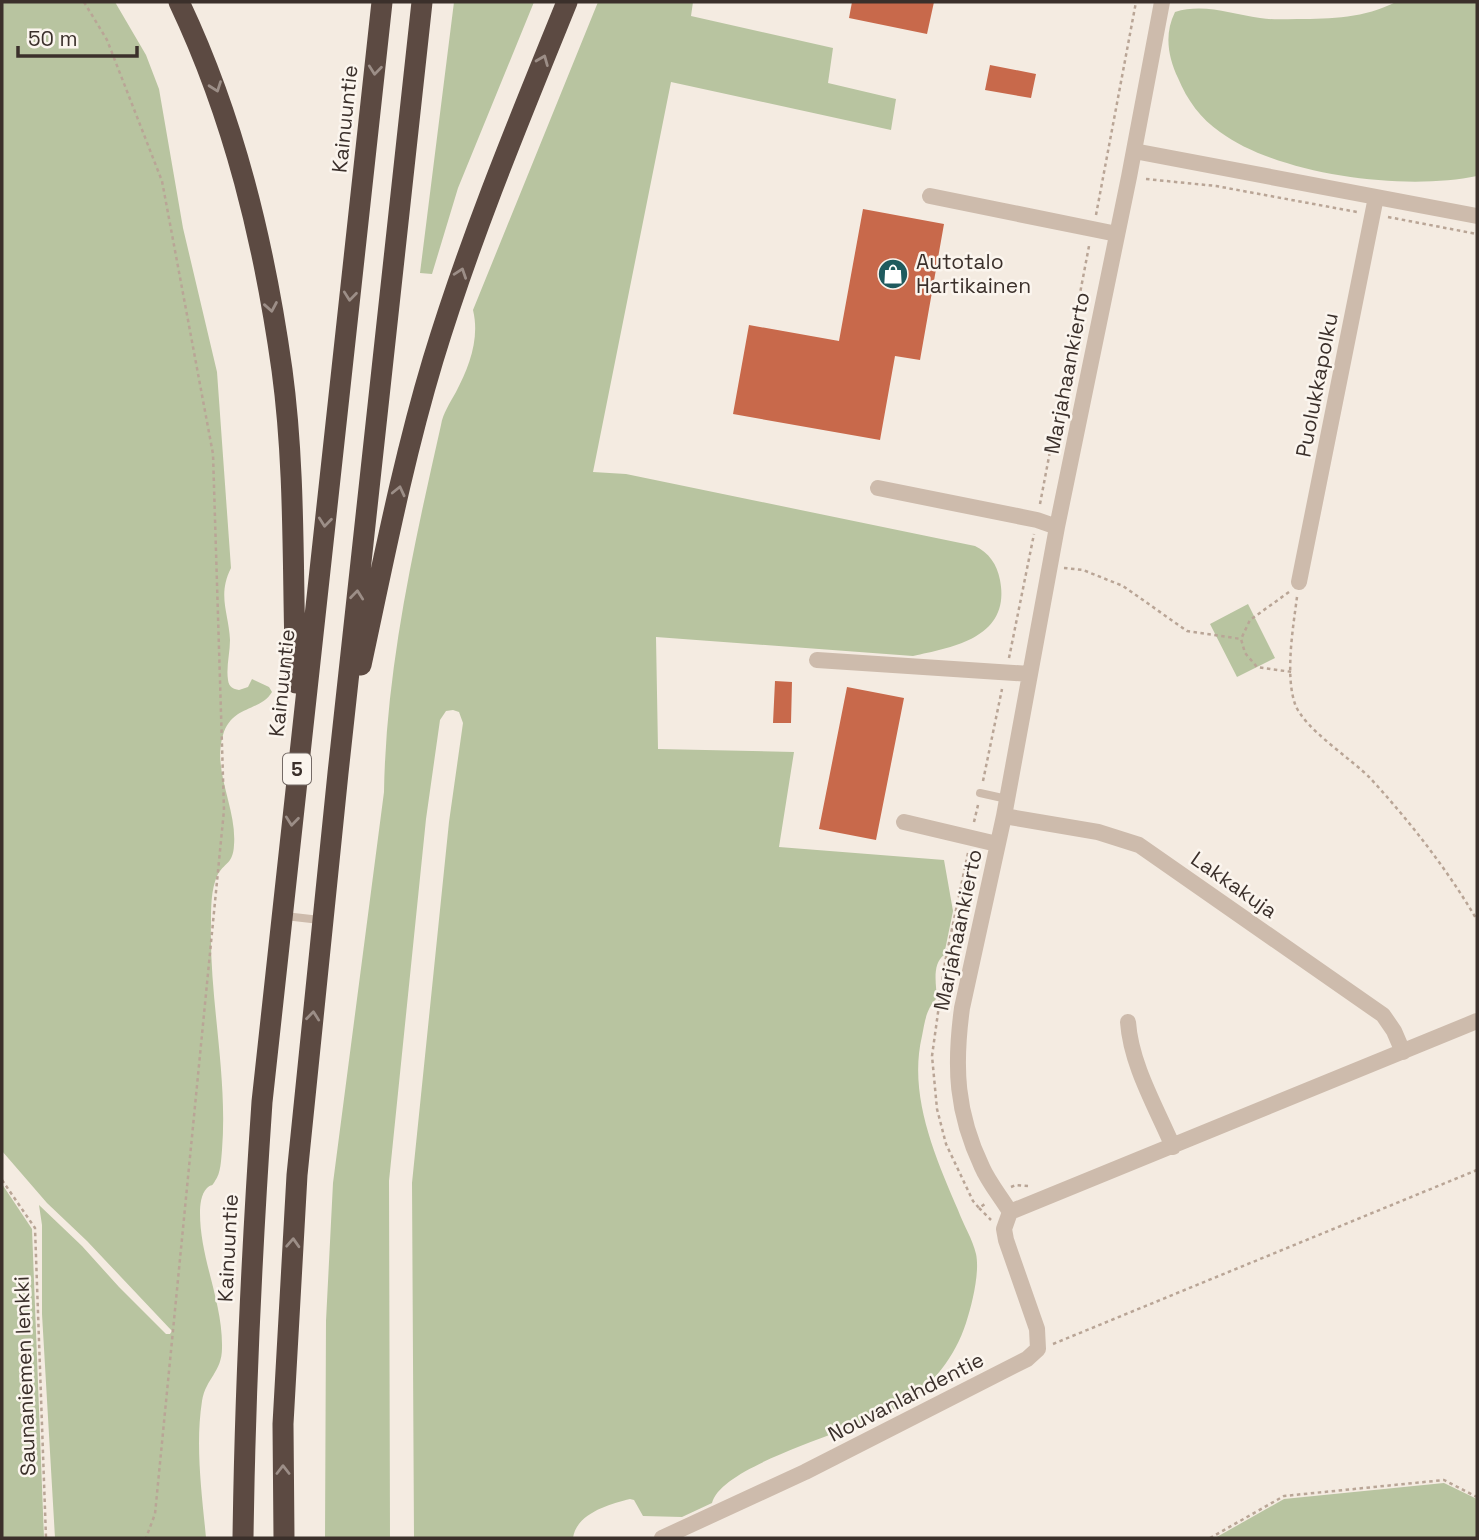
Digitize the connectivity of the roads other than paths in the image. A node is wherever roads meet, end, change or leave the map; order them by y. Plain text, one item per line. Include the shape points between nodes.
1 (179, 2) edge
2 (382, 2) edge
3 (422, 2) edge
4 (567, 2) edge
5 (1162, 2) edge
6 (1134, 151) junction
7 (930, 196) dead end
8 (1376, 197) junction
9 (1477, 216) edge
10 (1117, 234) junction
11 (878, 488) dead end
12 (1057, 527) junction
13 (1299, 582) road end
14 (817, 660) dead end
15 (1030, 674) junction
16 (298, 757) junction
17 (338, 773) junction
18 (980, 793) road end
19 (1007, 799) junction
20 (1004, 816) junction
21 (904, 822) dead end
22 (998, 845) junction
23 (282, 915) junction
24 (323, 920) junction
25 (1477, 1020) edge
26 (1128, 1022) dead end
27 (1403, 1052) junction
28 (1173, 1147) junction
29 (1010, 1212) junction
30 (243, 1538) edge
31 (284, 1538) edge
32 (662, 1538) edge

1 -> 16 highway via 239,157 260,242 282,371 292,506
2 -> 16 highway, Kainuuntie / 5
17 -> 3 highway, 5
17 -> 4 highway via 433,362 502,161
5 - 6 street, Marjahaankierto
6 - 8 street
6 - 10 street, Marjahaankierto
7 - 10 street
8 - 9 street
8 - 13 street, Puolukkapolku
10 - 12 street, Marjahaankierto
11 - 12 street
12 - 15 street, Marjahaankierto
14 - 15 street
15 - 19 street, Marjahaankierto
16 -> 23 highway, Kainuuntie / 5
17 - 24 highway, 5
18 - 19 lane
19 - 20 street, Marjahaankierto
20 - 22 street, Marjahaankierto
20 - 27 street, Lakkakuja via 1098,832 1139,845 1383,1015
21 - 22 street
22 - 29 street, Marjahaankierto via 962,1008 957,1068 971,1141
23 - 24 lane
23 - 30 highway, Kainuuntie / 5 via 251,1261
31 -> 24 highway, 5 via 283,1424 297,1175
25 - 27 street
26 - 28 street via 1137,1062
27 - 28 street
28 - 29 street
29 - 32 street, Nouvanlahdentie via 1004,1229 1006,1240 1037,1329 1038,1349 1027,1359 817,1466

